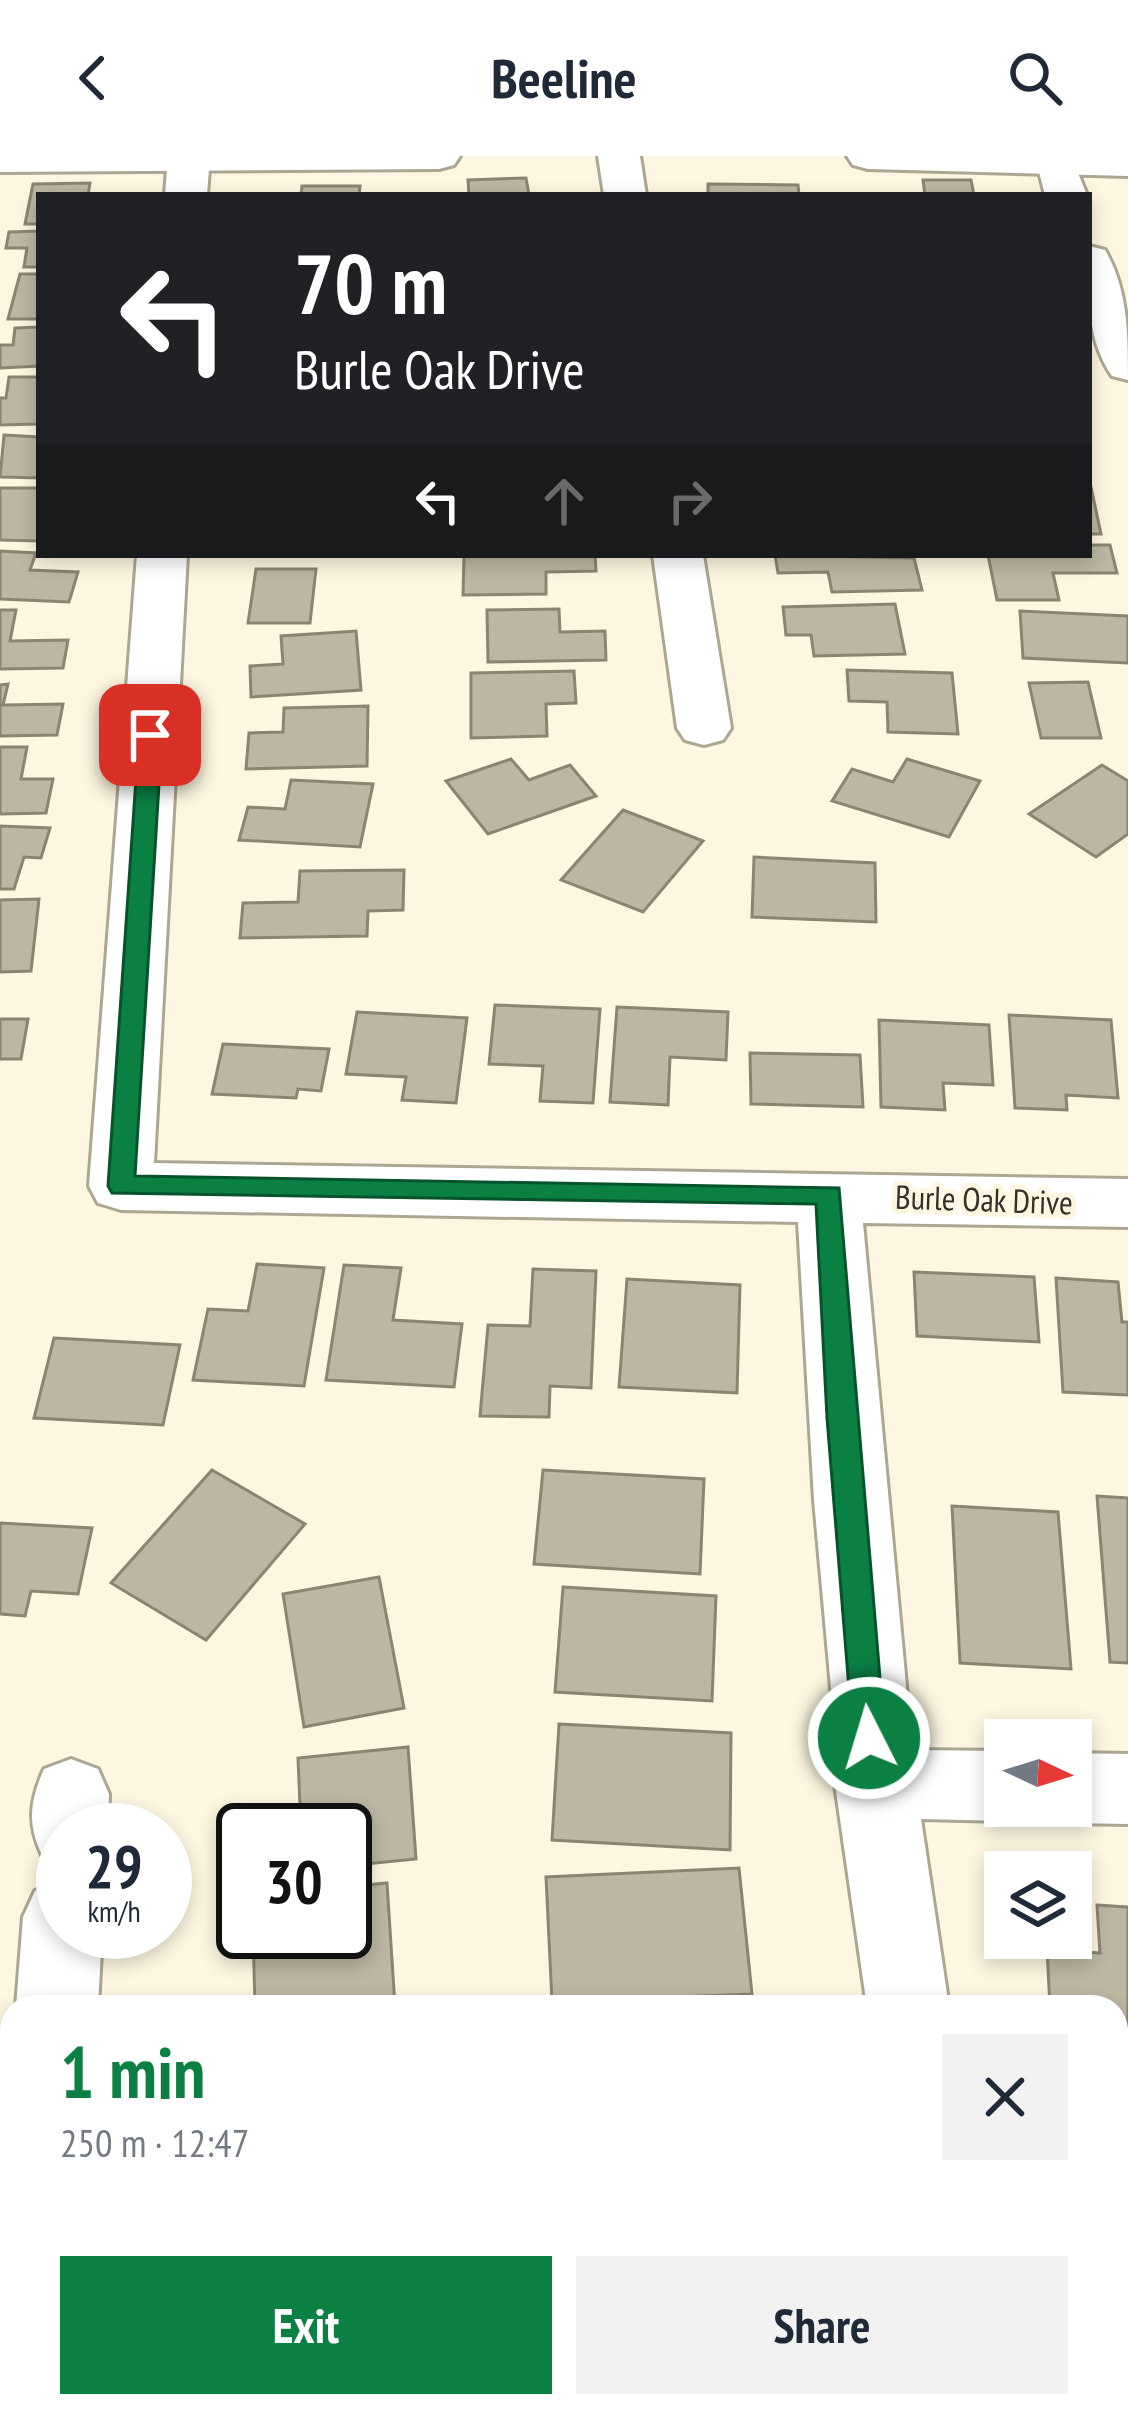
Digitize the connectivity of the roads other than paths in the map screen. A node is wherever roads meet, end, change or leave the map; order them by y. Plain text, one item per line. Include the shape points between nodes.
1 (439, 156) edge
2 (620, 156) edge
3 (868, 156) edge
4 (0, 159) edge
5 (1128, 164) edge
6 (188, 171) edge
7 (1059, 177) edge
8 (625, 192) edge
9 (1092, 267) edge
10 (1128, 366) edge
11 (162, 558) edge
12 (679, 558) edge
13 (704, 728) dead end
14 (829, 1195) junction
15 (1128, 1203) edge
16 (873, 1784) junction
17 (984, 1786) edge
18 (1092, 1788) edge
19 (1128, 1789) edge
20 (60, 1959) edge
21 (58, 1995) edge
22 (906, 1995) edge

1 - 6 street
2 - 8 street
3 - 7 street
4 - 6 street
5 - 7 street
9 - 10 street
11 - 14 street, Burle Oak Drive via 121,1186
12 - 13 street
14 - 15 street, Burle Oak Drive
14 - 16 street
16 - 17 street
16 - 22 street
18 - 19 street
20 - 21 street

